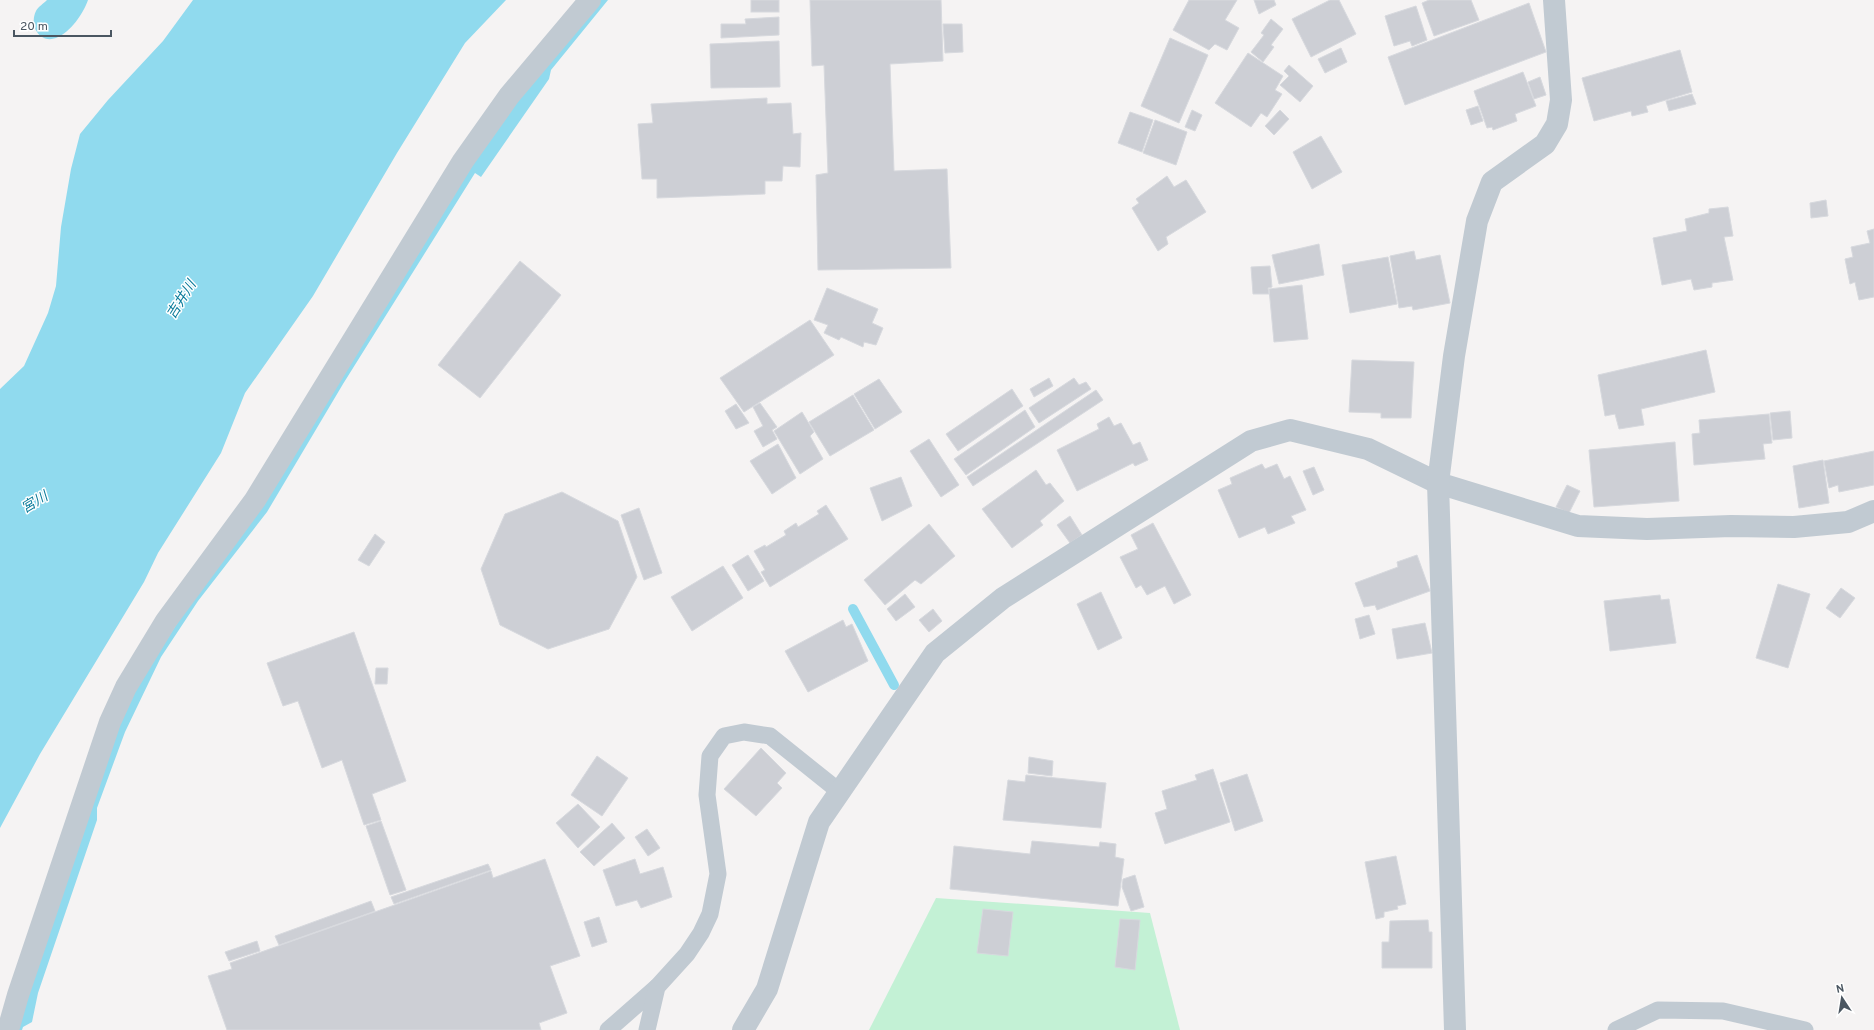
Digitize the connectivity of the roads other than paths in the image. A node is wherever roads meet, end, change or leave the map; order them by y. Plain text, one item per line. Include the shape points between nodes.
1 (590, 0) edge
2 (1554, 0) edge
3 (1438, 483) junction
4 (1874, 511) edge
5 (840, 792) junction
6 (657, 987) junction
7 (8, 1030) edge
8 (608, 1030) edge
9 (647, 1030) edge
10 (743, 1030) edge
11 (1455, 1030) edge
12 (1616, 1030) edge
13 (1805, 1030) edge

1 - 7 street via 509,96 463,161 255,500 166,620 126,687 110,722
2 - 3 street via 1561,100 1557,124 1545,144 1492,182 1478,221 1454,356
3 - 4 street via 1578,526 1794,528 1848,522
3 - 5 street via 1368,449 1290,430 1250,441 1003,598 936,653
3 - 11 street
5 - 6 lane via 770,736 744,732 724,736 710,756 707,795 718,874 710,914 687,954
5 - 10 street via 820,822 767,989
6 - 8 lane
6 - 9 lane
12 - 13 lane via 1658,1010 1723,1011

